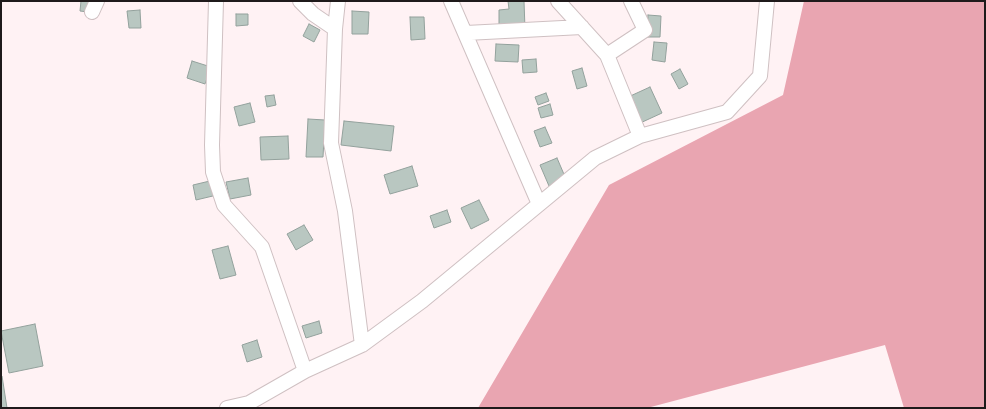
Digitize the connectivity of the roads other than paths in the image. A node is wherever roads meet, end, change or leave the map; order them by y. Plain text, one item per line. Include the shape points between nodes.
1 (300, 1) edge
2 (338, 1) edge
3 (451, 1) edge
4 (558, 1) edge
5 (631, 1) edge
6 (767, 1) edge
7 (216, 2) edge
8 (582, 27) junction
9 (335, 29) junction
10 (466, 33) junction
11 (607, 54) junction
12 (640, 136) junction
13 (539, 204) junction
14 (362, 345) junction
15 (305, 371) junction
16 (227, 408) edge

1 - 9 street via 313,14
2 - 9 street
3 - 10 street
4 - 8 street
5 - 11 street via 645,30
6 - 12 street via 760,76 727,112
7 - 15 street via 213,172 224,205 262,247
8 - 10 street
8 - 11 street
9 - 14 street via 331,143 346,211
10 - 13 street
11 - 12 street
12 - 13 street via 595,158
13 - 14 street via 422,302
14 - 15 street
15 - 16 street via 250,404

